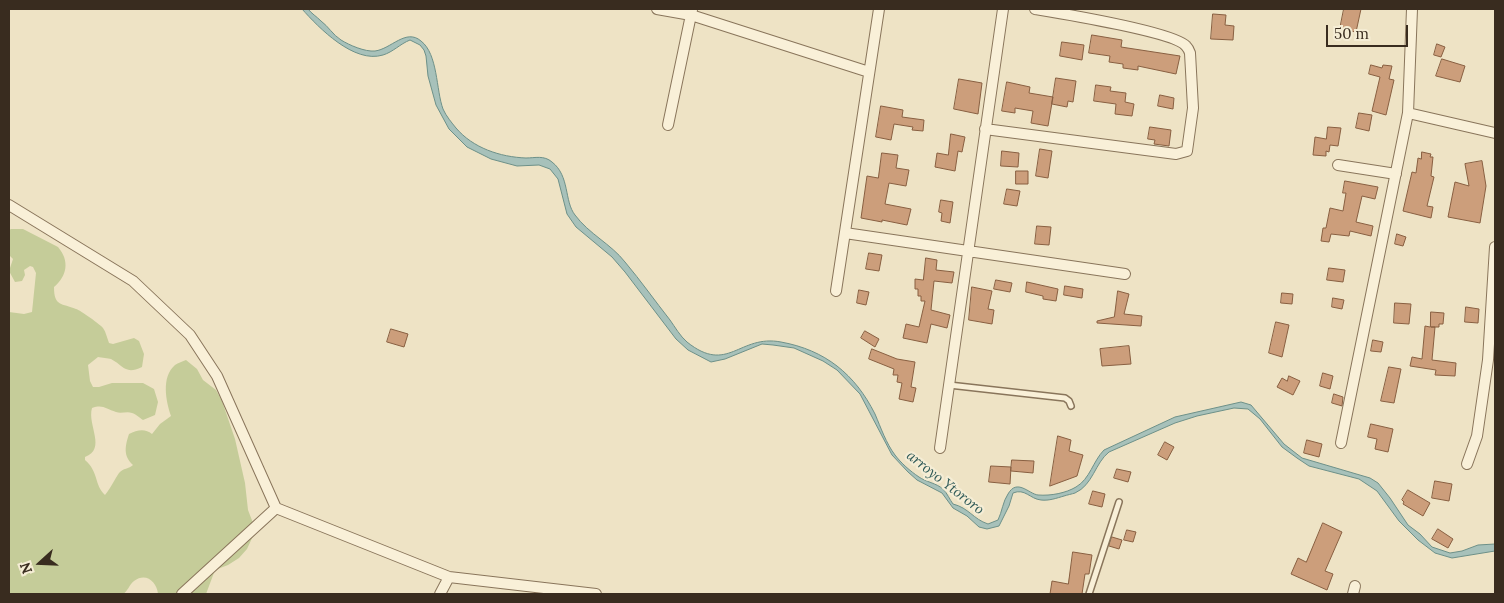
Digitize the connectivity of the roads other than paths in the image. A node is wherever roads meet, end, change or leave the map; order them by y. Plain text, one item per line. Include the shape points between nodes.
1 (657, 9) edge
2 (879, 9) edge
3 (1002, 9) edge
4 (1035, 9) edge
5 (1412, 9) edge
6 (692, 12) edge
7 (869, 72) junction
8 (1408, 113) junction
9 (668, 125) dead end
10 (985, 129) junction
11 (1495, 134) edge
12 (1338, 165) dead end
13 (1396, 174) junction
14 (9, 205) edge
15 (845, 233) junction
16 (1495, 247) edge
17 (968, 250) junction
18 (1495, 254) edge
19 (1125, 274) dead end
20 (836, 291) dead end
21 (949, 385) junction
22 (1071, 406) dead end
23 (1341, 443) dead end
24 (940, 448) dead end
25 (1467, 464) dead end
26 (1119, 502) dead end
27 (276, 508) junction
28 (449, 577) junction
29 (182, 594) edge
30 (440, 594) edge
31 (596, 594) edge
32 (1088, 594) edge

1 - 6 street
2 - 7 street
3 - 10 street
4 - 10 street via 1169,37 1186,45 1190,53 1193,108 1187,151 1176,154
5 - 8 street
6 - 7 street
6 - 9 street
7 - 15 street
8 - 11 street
8 - 13 street
10 - 17 street
12 - 13 street
13 - 23 street
14 - 27 street via 133,281 190,335 217,376
15 - 17 street
15 - 20 street
16 - 18 street
17 - 19 street
17 - 21 street
18 - 25 street via 1488,360 1477,436
21 - 22 lane via 1065,398
21 - 24 street
26 - 32 lane
27 - 28 street
27 - 29 street
28 - 30 street
28 - 31 street

